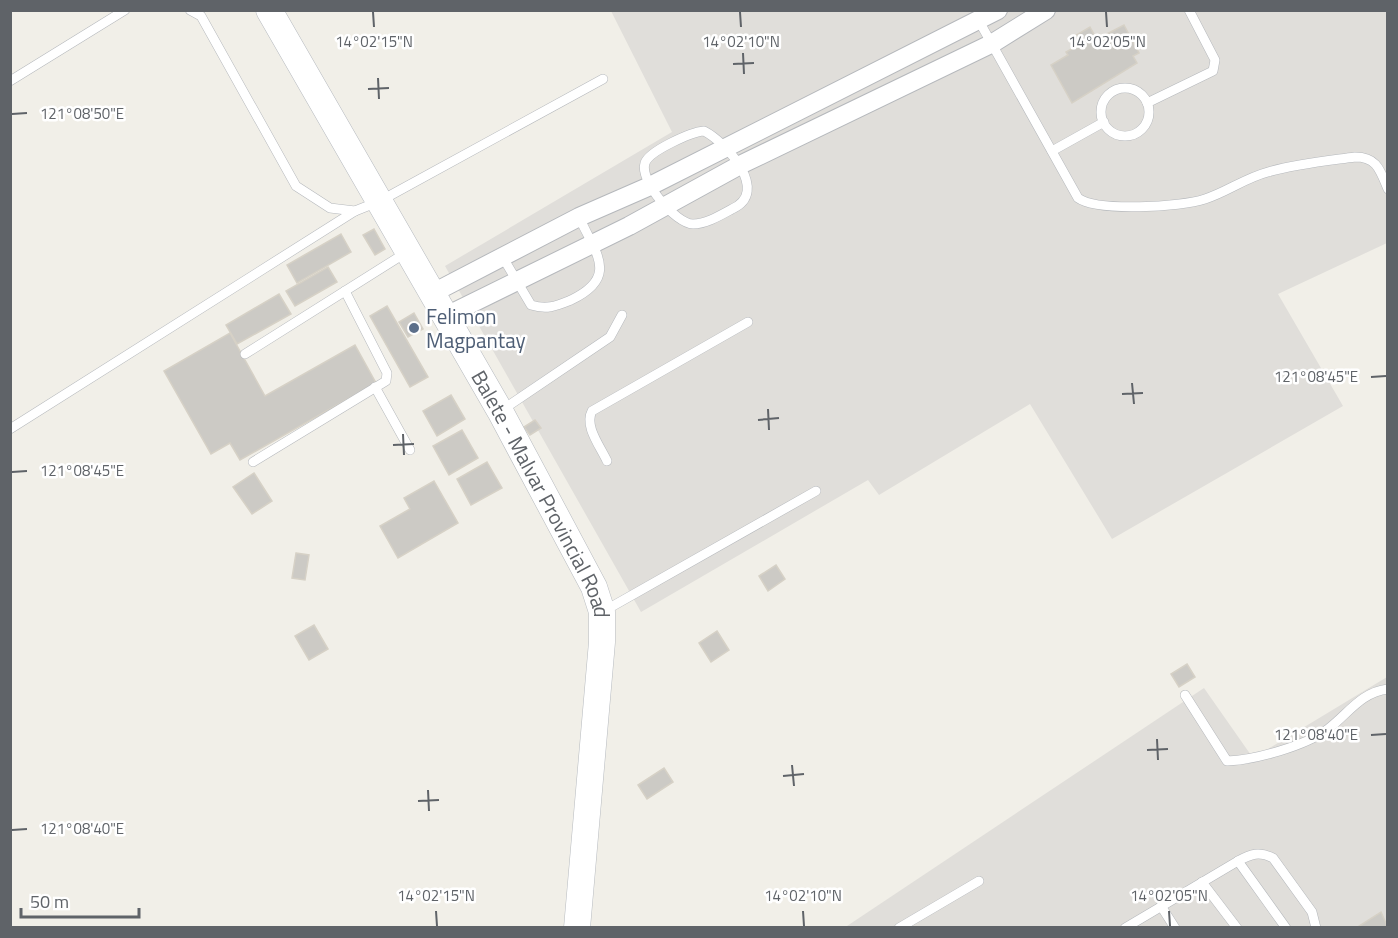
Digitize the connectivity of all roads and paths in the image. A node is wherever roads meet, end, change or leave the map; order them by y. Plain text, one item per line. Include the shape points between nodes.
1 (125, 10) edge
2 (190, 10) edge
3 (269, 10) edge
4 (998, 10) edge
5 (1046, 10) edge
6 (1189, 10) edge
7 (979, 21) junction
8 (993, 43) junction
9 (603, 79) dead end
10 (10, 81) edge
11 (1147, 103) junction
12 (1104, 122) junction
13 (726, 146) junction
14 (1052, 152) junction
15 (741, 165) junction
16 (650, 186) junction
17 (1388, 189) edge
18 (380, 201) junction
19 (667, 206) junction
20 (355, 211) junction
21 (579, 217) junction
22 (592, 244) junction
23 (407, 252) junction
24 (502, 256) junction
25 (516, 282) junction
26 (345, 291) junction
27 (431, 294) junction
28 (622, 315) dead end
29 (444, 317) junction
30 (748, 322) dead end
31 (245, 354) dead end
32 (375, 387) junction
33 (500, 411) junction
34 (10, 429) edge
35 (410, 450) dead end
36 (607, 461) dead end
37 (253, 462) dead end
38 (816, 491) dead end
39 (602, 612) junction
40 (1388, 689) edge
41 (1185, 695) dead end
42 (1238, 861) junction
43 (979, 881) dead end
44 (1202, 882) junction
45 (1161, 906) junction
46 (1129, 926) edge
47 (577, 927) edge
48 (899, 927) edge
49 (1175, 927) edge
50 (1237, 927) edge
51 (1286, 927) edge
52 (1316, 927) edge

1 - 10 lane
2 - 20 lane via 201,16 296,186 330,208
3 - 18 main road, Balete - Malvar Provincial Road
4 - 7 street
5 - 8 street
6 - 11 lane via 1215,60 1213,71
7 - 8 lane
7 - 13 street
8 - 14 lane
8 - 15 street
9 - 18 lane
11 - 12 lane via 1148,121 1135,134 1117,135
11 - 12 lane via 1134,90 1116,91 1103,104
12 - 14 lane
13 - 15 lane
13 - 16 street
13 - 16 lane via 704,131 694,132 649,156 644,173
14 - 17 lane via 1078,198 1086,204 1105,207 1202,200 1252,176 1354,157 1367,157 1377,163
15 - 19 street
15 - 19 lane via 747,185 743,201 736,208 693,224 676,218
16 - 19 lane
16 - 21 street
18 - 20 lane
18 - 23 main road, Balete - Malvar Provincial Road
19 - 22 street
20 - 34 lane
21 - 22 lane
21 - 24 street
22 - 25 street
22 - 25 lane via 601,267 590,291 541,309 531,305
23 - 26 lane
23 - 27 main road, Balete - Malvar Provincial Road
24 - 25 lane
24 - 27 street
25 - 29 street
26 - 31 lane
26 - 32 lane via 387,373 386,381
27 - 29 main road, Balete - Malvar Provincial Road
28 - 33 lane via 610,337
29 - 33 main road, Balete - Malvar Provincial Road
30 - 36 lane via 592,411 588,417 590,426
32 - 35 lane
32 - 37 lane
33 - 39 main road, Balete - Malvar Provincial Road via 594,586
38 - 39 lane
39 - 47 main road, Balete - Malvar Provincial Road
40 - 41 lane via 1375,690 1361,699 1308,742 1227,761
42 - 44 lane
42 - 51 lane
42 - 52 lane via 1252,854 1273,858 1312,912
43 - 48 lane
44 - 45 lane
44 - 50 lane
45 - 46 lane
45 - 49 lane

